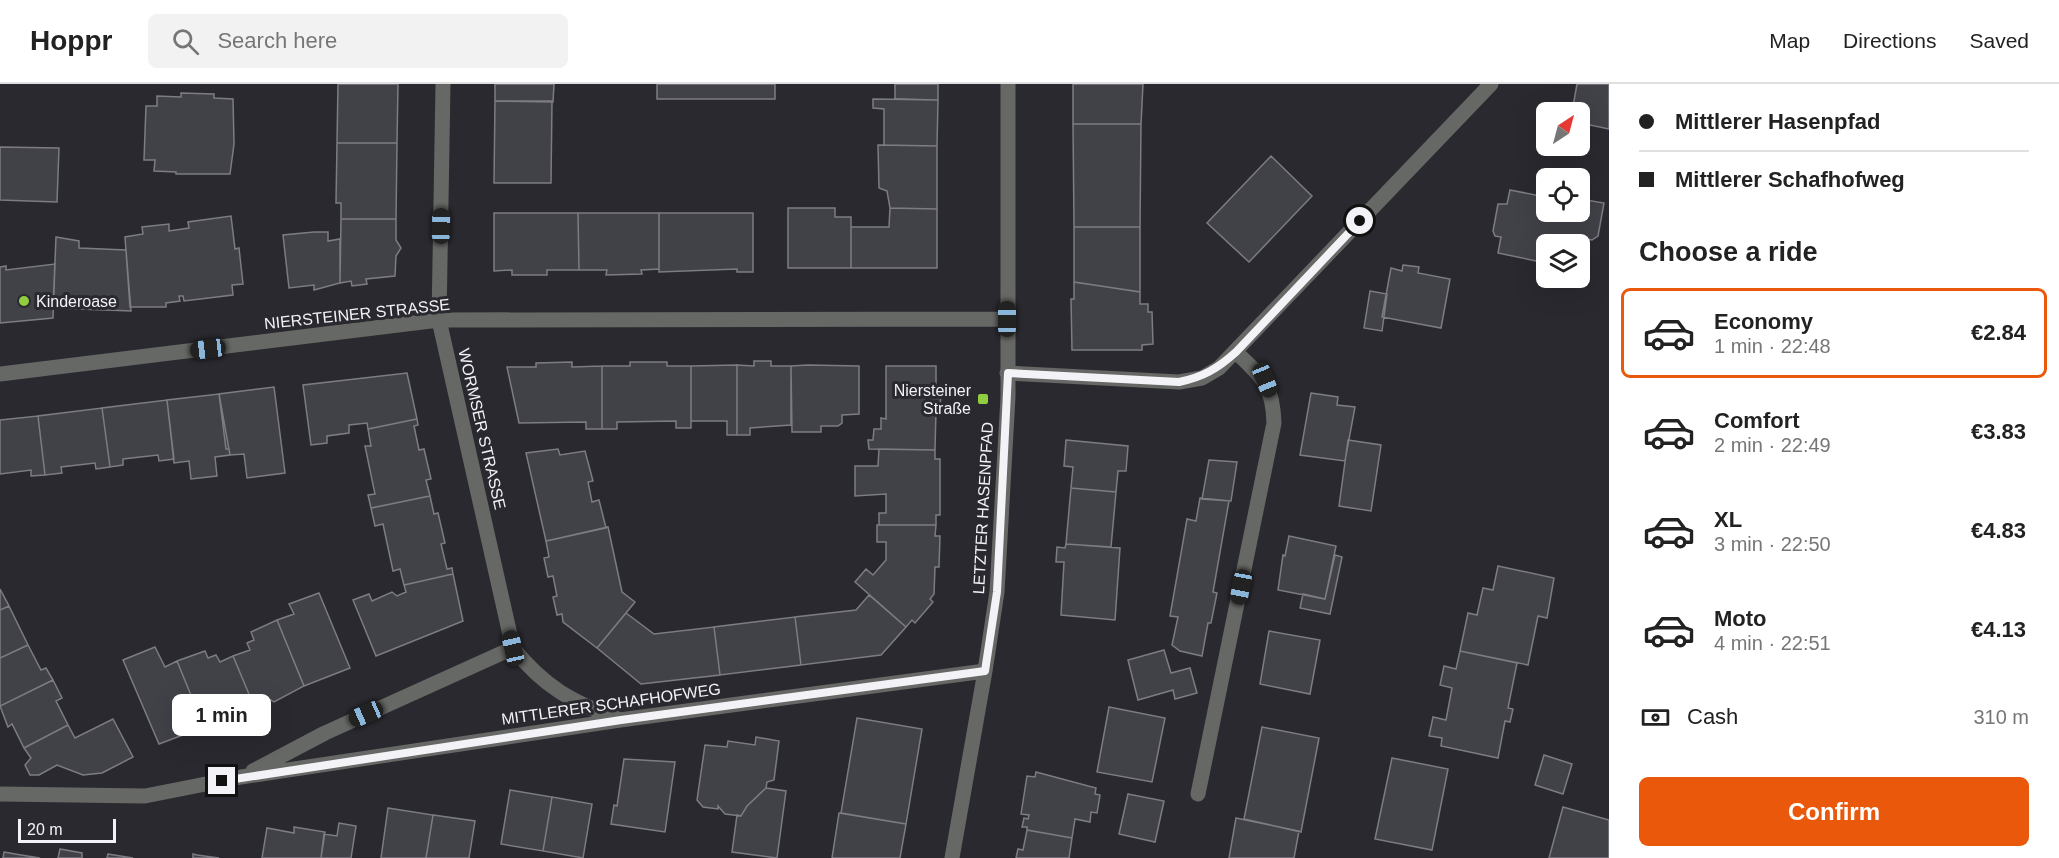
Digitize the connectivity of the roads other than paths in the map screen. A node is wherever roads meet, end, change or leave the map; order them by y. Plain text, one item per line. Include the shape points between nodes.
1 (443, 84) edge
2 (1008, 84) edge
3 (1491, 84) edge
4 (1007, 319) junction
5 (439, 320) junction
6 (1236, 352) junction
7 (1008, 373) junction
8 (0, 374) edge
9 (513, 648) junction
10 (985, 671) junction
11 (621, 720) junction
12 (242, 777) junction
13 (0, 794) edge
14 (1198, 794) dead end
15 (952, 858) edge

1 - 5 street, WORMSER STRASSE
2 - 4 street, LETZTER HASENPFAD
3 - 6 street
4 - 5 street, NIERSTEINER STRASSE
4 - 7 street, LETZTER HASENPFAD
5 - 8 street, NIERSTEINER STRASSE
5 - 9 street, WORMSER STRASSE
6 - 7 street via 1202,378 1179,382
6 - 14 street via 1265,380 1274,400 1274,423
7 - 10 street, LETZTER HASENPFAD via 997,592
9 - 11 street, WORMSER STRASSE via 537,675 562,694
9 - 12 street, MITTLERER SCHAFHOFWEG via 325,733
10 - 11 street, MITTLERER SCHAFHOFWEG
10 - 15 street, LETZTER HASENPFAD
11 - 12 street, MITTLERER SCHAFHOFWEG
12 - 13 street, MITTLERER SCHAFHOFWEG via 145,796

